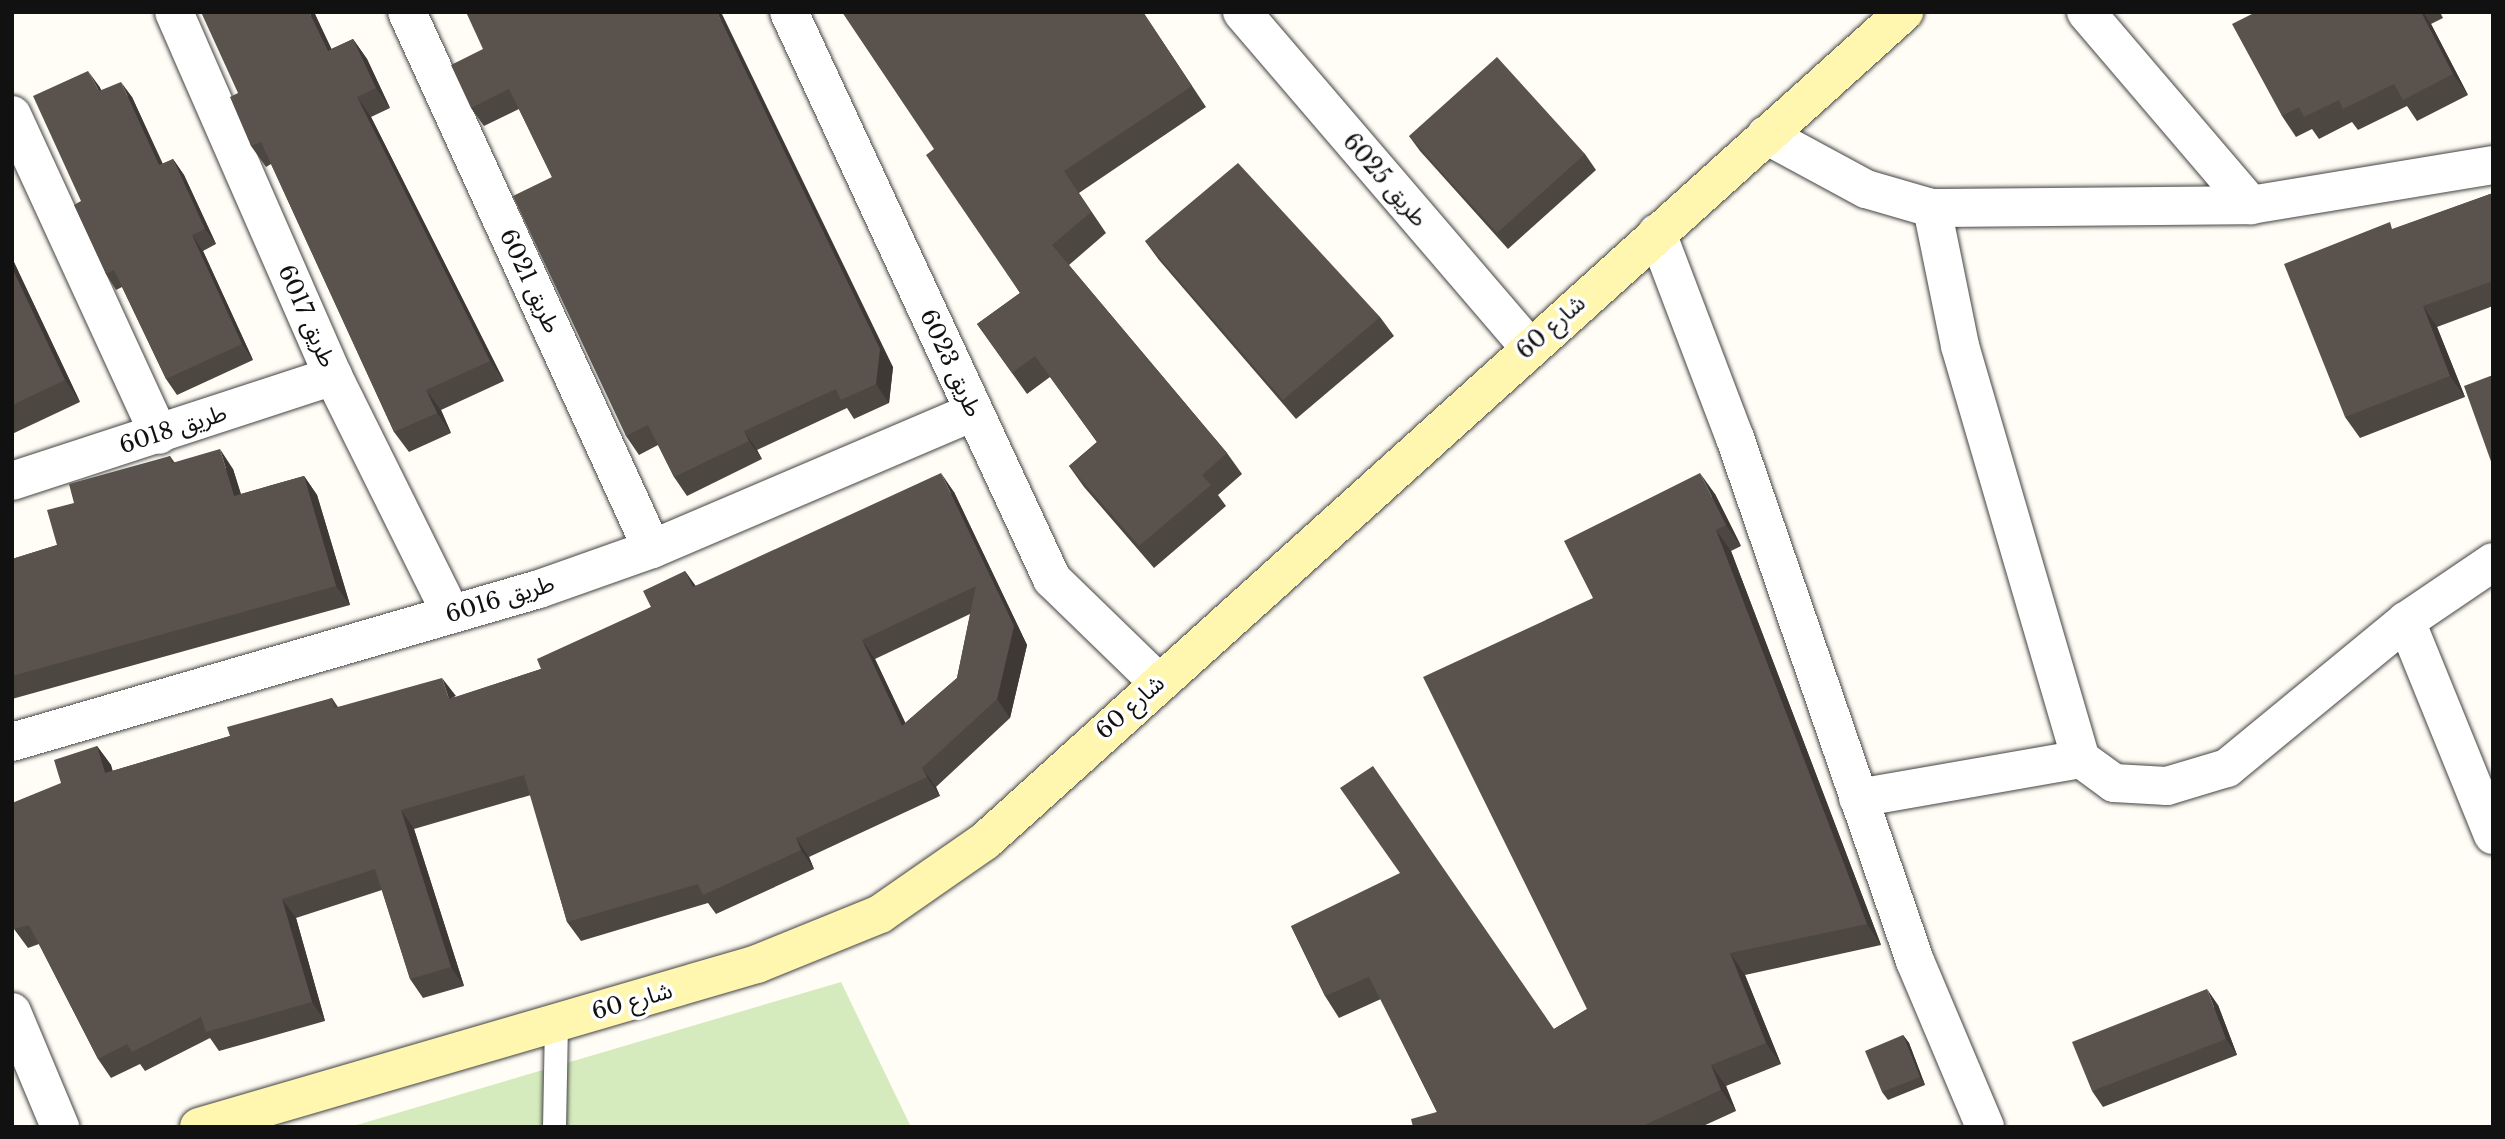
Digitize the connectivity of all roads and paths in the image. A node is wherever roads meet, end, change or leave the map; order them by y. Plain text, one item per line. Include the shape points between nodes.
1 (174, 12) edge
2 (407, 12) edge
3 (789, 12) edge
4 (1904, 12) edge
5 (2086, 12) edge
6 (1252, 16) edge
7 (12, 115) edge
8 (1766, 135) junction
9 (2493, 165) edge
10 (2251, 205) junction
11 (1932, 208) junction
12 (1657, 233) junction
13 (1529, 347) junction
14 (333, 376) junction
15 (973, 412) junction
16 (159, 435) junction
17 (12, 481) edge
18 (653, 549) junction
19 (2493, 562) edge
20 (451, 614) junction
21 (2406, 621) junction
22 (1157, 682) junction
23 (12, 742) edge
24 (2081, 759) junction
25 (1858, 798) junction
26 (2493, 835) edge
27 (12, 1012) edge
28 (556, 1023) junction
29 (60, 1127) edge
30 (199, 1127) edge
31 (554, 1127) edge
32 (1985, 1127) edge

1 - 14 street, طريق 6017
2 - 18 street, طريق 6021
3 - 15 street, طريق 6023
4 - 8 street, شارع 60
5 - 10 street
6 - 13 street, طريق 6025
7 - 16 street
8 - 11 street via 1866,189
8 - 12 street, شارع 60
9 - 10 street
10 - 11 street
11 - 24 street via 1960,346
12 - 13 street, شارع 60
12 - 25 street
13 - 22 street, شارع 60
14 - 16 street, طريق 6018
14 - 20 street, طريق 6017
15 - 18 street, طريق 6016
15 - 22 street, طريق 6023 via 1052,579
16 - 17 street, طريق 6018
18 - 20 street, طريق 6016
19 - 21 street
20 - 23 street, طريق 6016
21 - 24 street via 2227,768 2167,786 2114,783
21 - 26 street
22 - 28 street, شارع 60 via 985,841 880,914 757,964
24 - 25 street
25 - 32 street via 1915,961
27 - 29 street
28 - 30 street, شارع 60
28 - 31 lane

